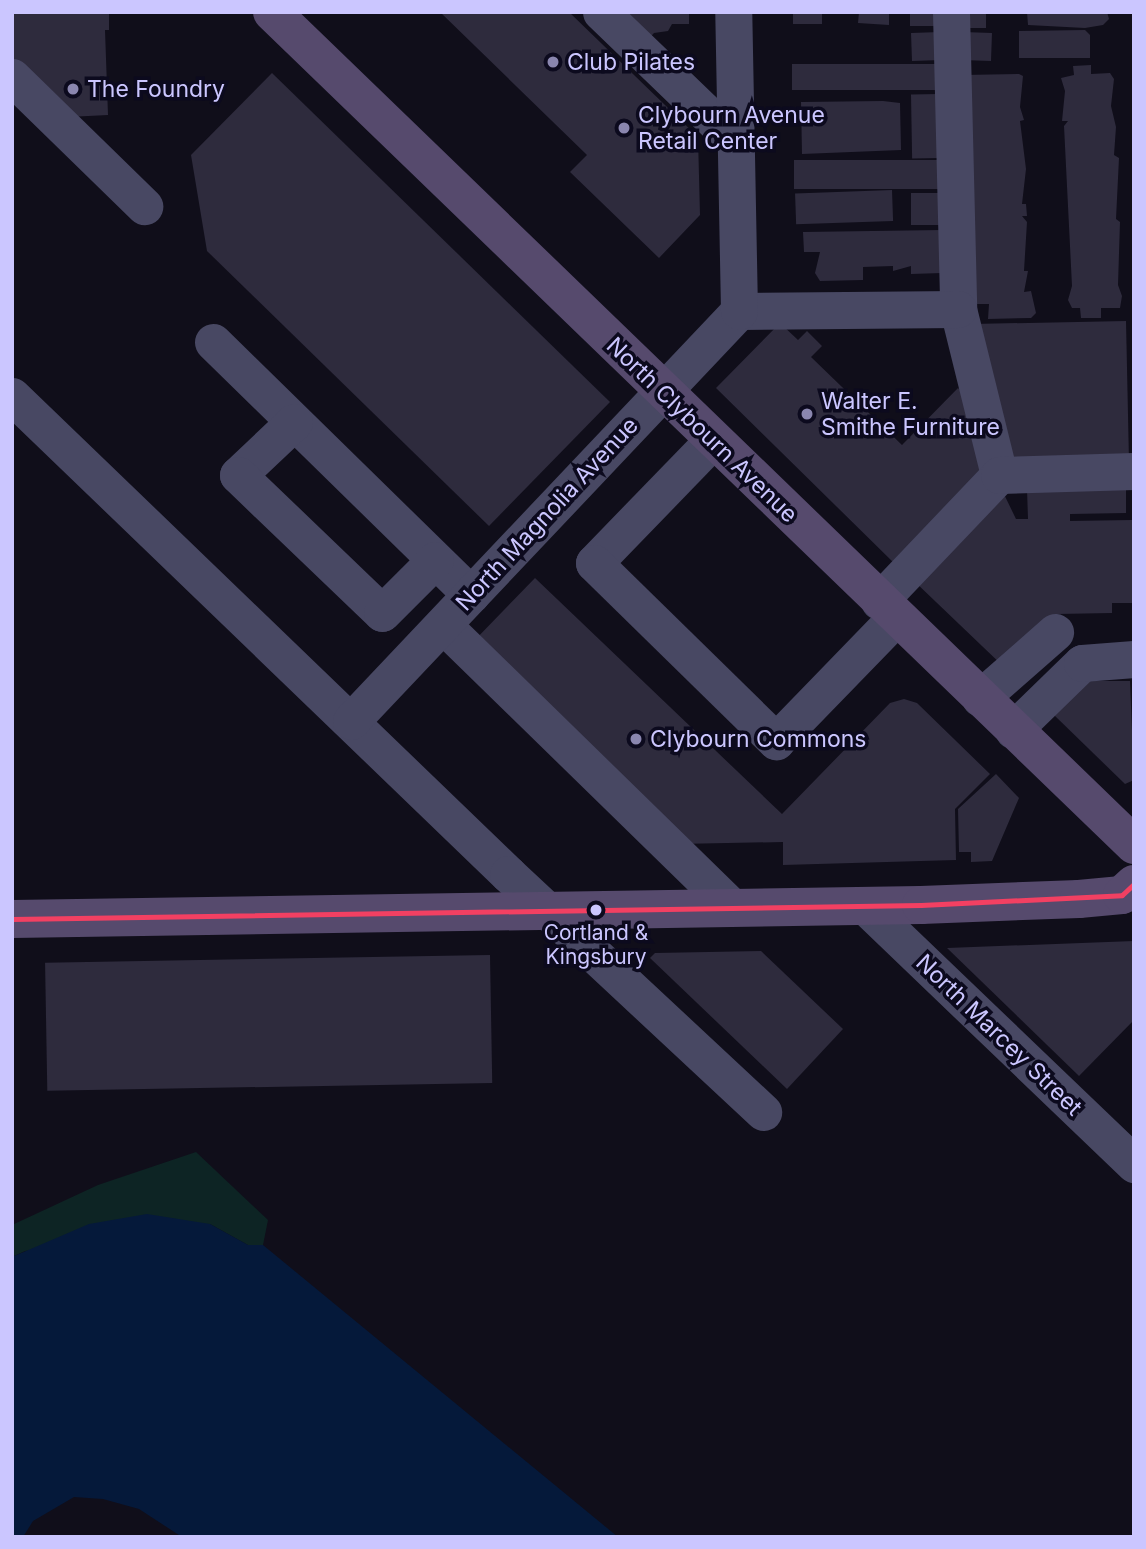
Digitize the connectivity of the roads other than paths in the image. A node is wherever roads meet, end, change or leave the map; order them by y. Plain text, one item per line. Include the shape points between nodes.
1 (272, 12) edge
2 (601, 12) edge
3 (733, 12) edge
4 (951, 12) edge
5 (12, 77) edge
6 (736, 142) junction
7 (144, 206) dead end
8 (958, 309) junction
9 (739, 311) junction
10 (213, 342) dead end
11 (663, 392) junction
12 (12, 396) edge
13 (294, 422) junction
14 (713, 440) junction
15 (1134, 471) edge
16 (999, 475) junction
17 (435, 561) junction
18 (471, 595) junction
19 (887, 609) junction
20 (443, 625) junction
21 (1055, 632) dead end
22 (1134, 659) edge
23 (980, 698) junction
24 (351, 721) junction
25 (1013, 730) junction
26 (1134, 845) edge
27 (1134, 884) edge
28 (865, 906) junction
29 (732, 907) junction
30 (546, 909) junction
31 (12, 919) edge
32 (763, 1112) dead end
33 (1134, 1164) edge

1 - 11 main road, North Clybourn Avenue
2 - 6 street
3 - 6 street
4 - 8 street
5 - 7 street
6 - 9 street
8 - 9 street
8 - 16 street
9 - 11 street, North Magnolia Avenue
10 - 13 street
11 - 14 main road, North Clybourn Avenue
11 - 18 street, North Magnolia Avenue
12 - 24 street
13 - 17 street
13 - 17 street via 238,475 382,613
14 - 19 main road, North Clybourn Avenue
14 - 19 street via 594,563 766,732 776,741
15 - 16 street
16 - 19 street
17 - 18 street
18 - 20 street, North Magnolia Avenue
19 - 23 main road, North Clybourn Avenue
20 - 24 street, North Magnolia Avenue
20 - 29 street
21 - 23 street
22 - 25 street via 1082,663
23 - 25 main road, North Clybourn Avenue
24 - 30 street
25 - 26 main road, North Clybourn Avenue
27 - 28 main road via 1122,895 1080,899
28 - 29 main road
28 - 33 street, North Marcey Street
29 - 30 main road
30 - 31 main road
30 - 32 street

